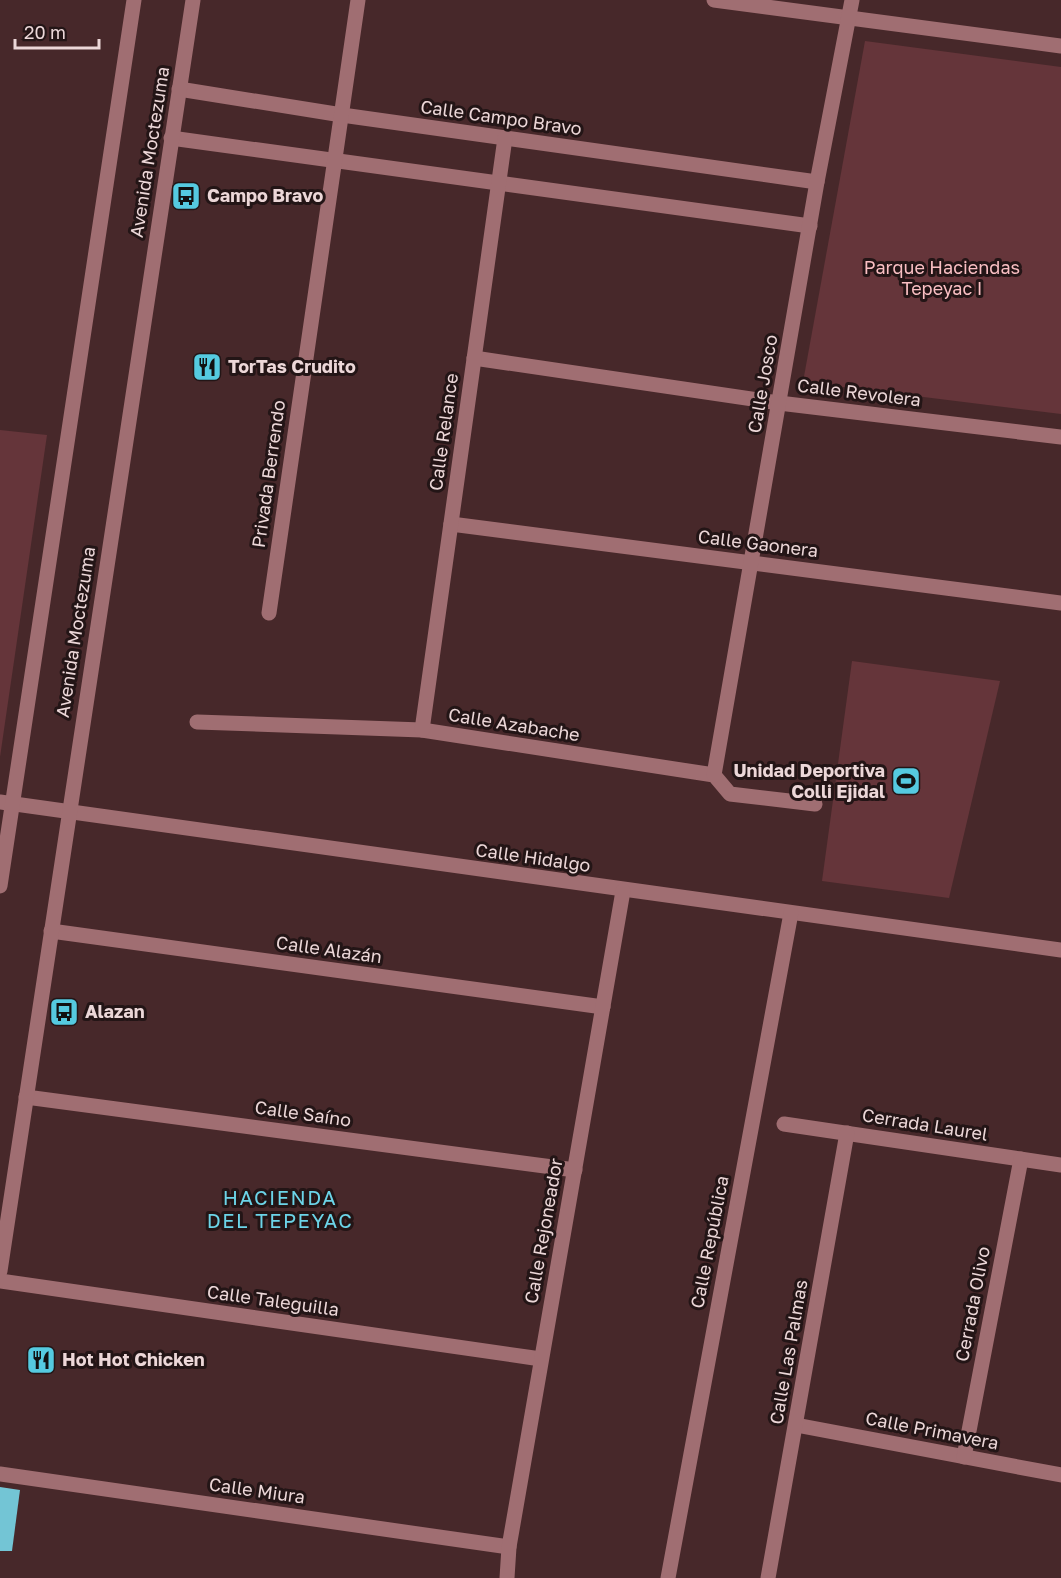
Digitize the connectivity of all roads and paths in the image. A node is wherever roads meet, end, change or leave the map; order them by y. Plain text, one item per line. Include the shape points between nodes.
1 (134, 0) edge
2 (192, 0) edge
3 (358, 0) edge
4 (714, 0) edge
5 (852, 0) edge
6 (849, 20) junction
7 (1061, 46) edge
8 (179, 89) junction
9 (342, 115) junction
10 (171, 138) junction
11 (505, 138) junction
12 (335, 163) junction
13 (817, 182) junction
14 (499, 184) junction
15 (810, 226) junction
16 (474, 358) junction
17 (779, 403) junction
18 (1061, 437) edge
19 (451, 524) junction
20 (751, 563) junction
21 (1061, 603) edge
22 (269, 613) dead end
23 (197, 722) dead end
24 (422, 730) junction
25 (714, 775) junction
26 (6, 804) edge
27 (815, 804) dead end
28 (69, 812) junction
29 (0, 886) edge
30 (623, 891) junction
31 (791, 913) junction
32 (51, 932) junction
33 (1061, 950) edge
34 (603, 1007) junction
35 (26, 1097) junction
36 (784, 1124) dead end
37 (847, 1133) junction
38 (1021, 1159) junction
39 (1061, 1165) edge
40 (574, 1170) junction
41 (0, 1271) edge
42 (0, 1281) edge
43 (541, 1359) junction
44 (796, 1425) junction
45 (964, 1456) junction
46 (0, 1474) edge
47 (1061, 1475) edge
48 (509, 1546) junction
49 (507, 1578) edge
50 (668, 1578) edge
51 (768, 1578) edge

1 - 26 street, Avenida Moctezuma
2 - 8 street, Avenida Moctezuma
3 - 9 street, Privada Berrendo
4 - 6 street
5 - 6 street, Calle Josco
6 - 7 street
6 - 13 street, Calle Josco
8 - 9 street, Calle Campo Bravo
8 - 10 street, Avenida Moctezuma
9 - 11 street, Calle Campo Bravo
9 - 12 street, Privada Berrendo
10 - 12 street
10 - 28 street, Avenida Moctezuma
11 - 13 street, Calle Campo Bravo
11 - 14 street, Calle Relance
12 - 14 street
12 - 22 street, Privada Berrendo
13 - 15 street, Calle Josco
14 - 15 street
14 - 16 street, Calle Relance
15 - 17 street, Calle Josco
16 - 17 street, Calle Revolera
16 - 19 street, Calle Relance
17 - 18 street, Calle Revolera
17 - 20 street, Calle Josco
19 - 20 street, Calle Gaonera
19 - 24 street, Calle Relance
20 - 21 street, Calle Gaonera
20 - 25 street, Calle Josco
23 - 24 street, Calle Azabache
24 - 25 street, Calle Azabache
25 - 27 street via 730,794
26 - 28 street, Calle Hidalgo
26 - 29 street, Avenida Moctezuma
28 - 30 street, Calle Hidalgo
28 - 32 street, Avenida Moctezuma
30 - 31 street, Calle Hidalgo
30 - 34 street, Calle Rejoneador
31 - 33 street, Calle Hidalgo
31 - 50 street, Calle República
32 - 34 street, Calle Alazán
32 - 35 street, Avenida Moctezuma
34 - 40 street, Calle Rejoneador
35 - 40 street, Calle Saíno
35 - 41 street, Avenida Moctezuma
36 - 37 street, Cerrada Laurel
37 - 38 street, Cerrada Laurel
37 - 44 street, Calle Las Palmas
38 - 39 street, Cerrada Laurel
38 - 45 street, Cerrada Olivo
40 - 43 street, Calle Rejoneador
42 - 43 street, Calle Taleguilla
43 - 48 street, Calle Rejoneador
44 - 45 street, Calle Primavera
44 - 51 street, Calle Las Palmas
45 - 47 street, Calle Primavera
46 - 48 street, Calle Miura
48 - 49 street, Calle Rejoneador

